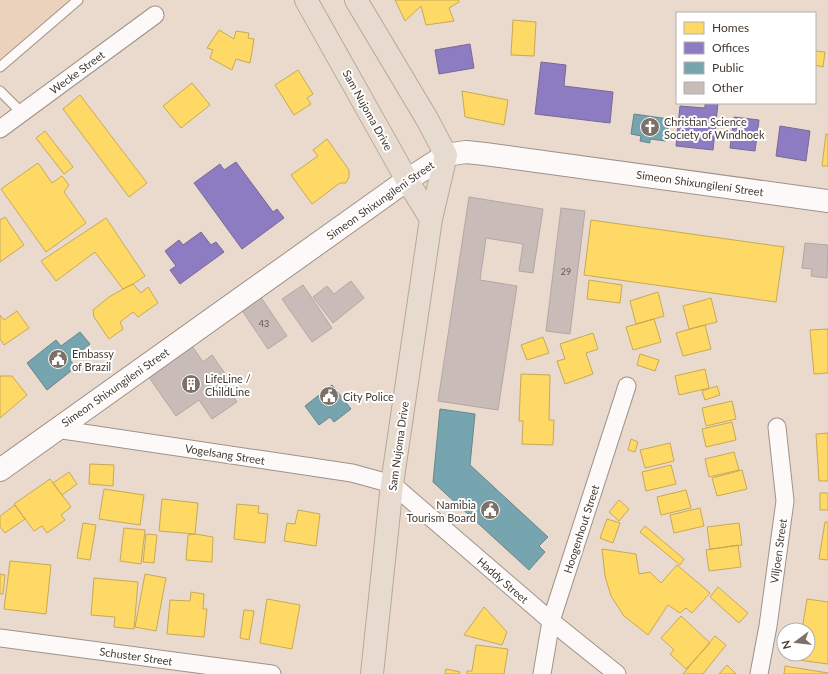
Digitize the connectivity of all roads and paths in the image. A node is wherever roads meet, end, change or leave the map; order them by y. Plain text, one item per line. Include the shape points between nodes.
1 (78, 0) edge
2 (306, 0) edge
3 (356, 0) edge
4 (155, 15) dead end
5 (0, 67) edge
6 (0, 91) edge
7 (21, 112) junction
8 (0, 128) edge
9 (446, 155) junction
10 (407, 180) junction
11 (828, 201) edge
12 (431, 219) junction
13 (627, 386) dead end
14 (777, 427) dead end
15 (56, 429) junction
16 (0, 470) edge
17 (392, 484) junction
18 (551, 621) junction
19 (0, 638) edge
20 (272, 674) edge
21 (372, 674) edge
22 (542, 674) edge
23 (617, 674) edge
24 (759, 674) edge

1 - 5 lane
2 - 10 highway, Sam Nujoma Drive
3 - 9 highway
4 - 7 street, Wecke Street
6 - 7 lane
7 - 8 street, Wecke Street
9 - 10 street, Simeon Shixungileni Street
9 - 11 street, Simeon Shixungileni Street via 466,152 485,154
9 - 12 highway, Sam Nujoma Drive
10 - 12 highway, Sam Nujoma Drive
10 - 15 street, Simeon Shixungileni Street
12 - 17 highway, Sam Nujoma Drive
13 - 18 street, Hoogenhout Street
14 - 24 street, Viljoen Street via 785,501
15 - 16 street, Simeon Shixungileni Street
15 - 17 street, Vogelsang Street via 352,473
17 - 18 street, Haddy Street
17 - 21 highway, Sam Nujoma Drive
18 - 22 street, Hoogenhout Street
18 - 23 street, Haddy Street
19 - 20 street, Schuster Street

